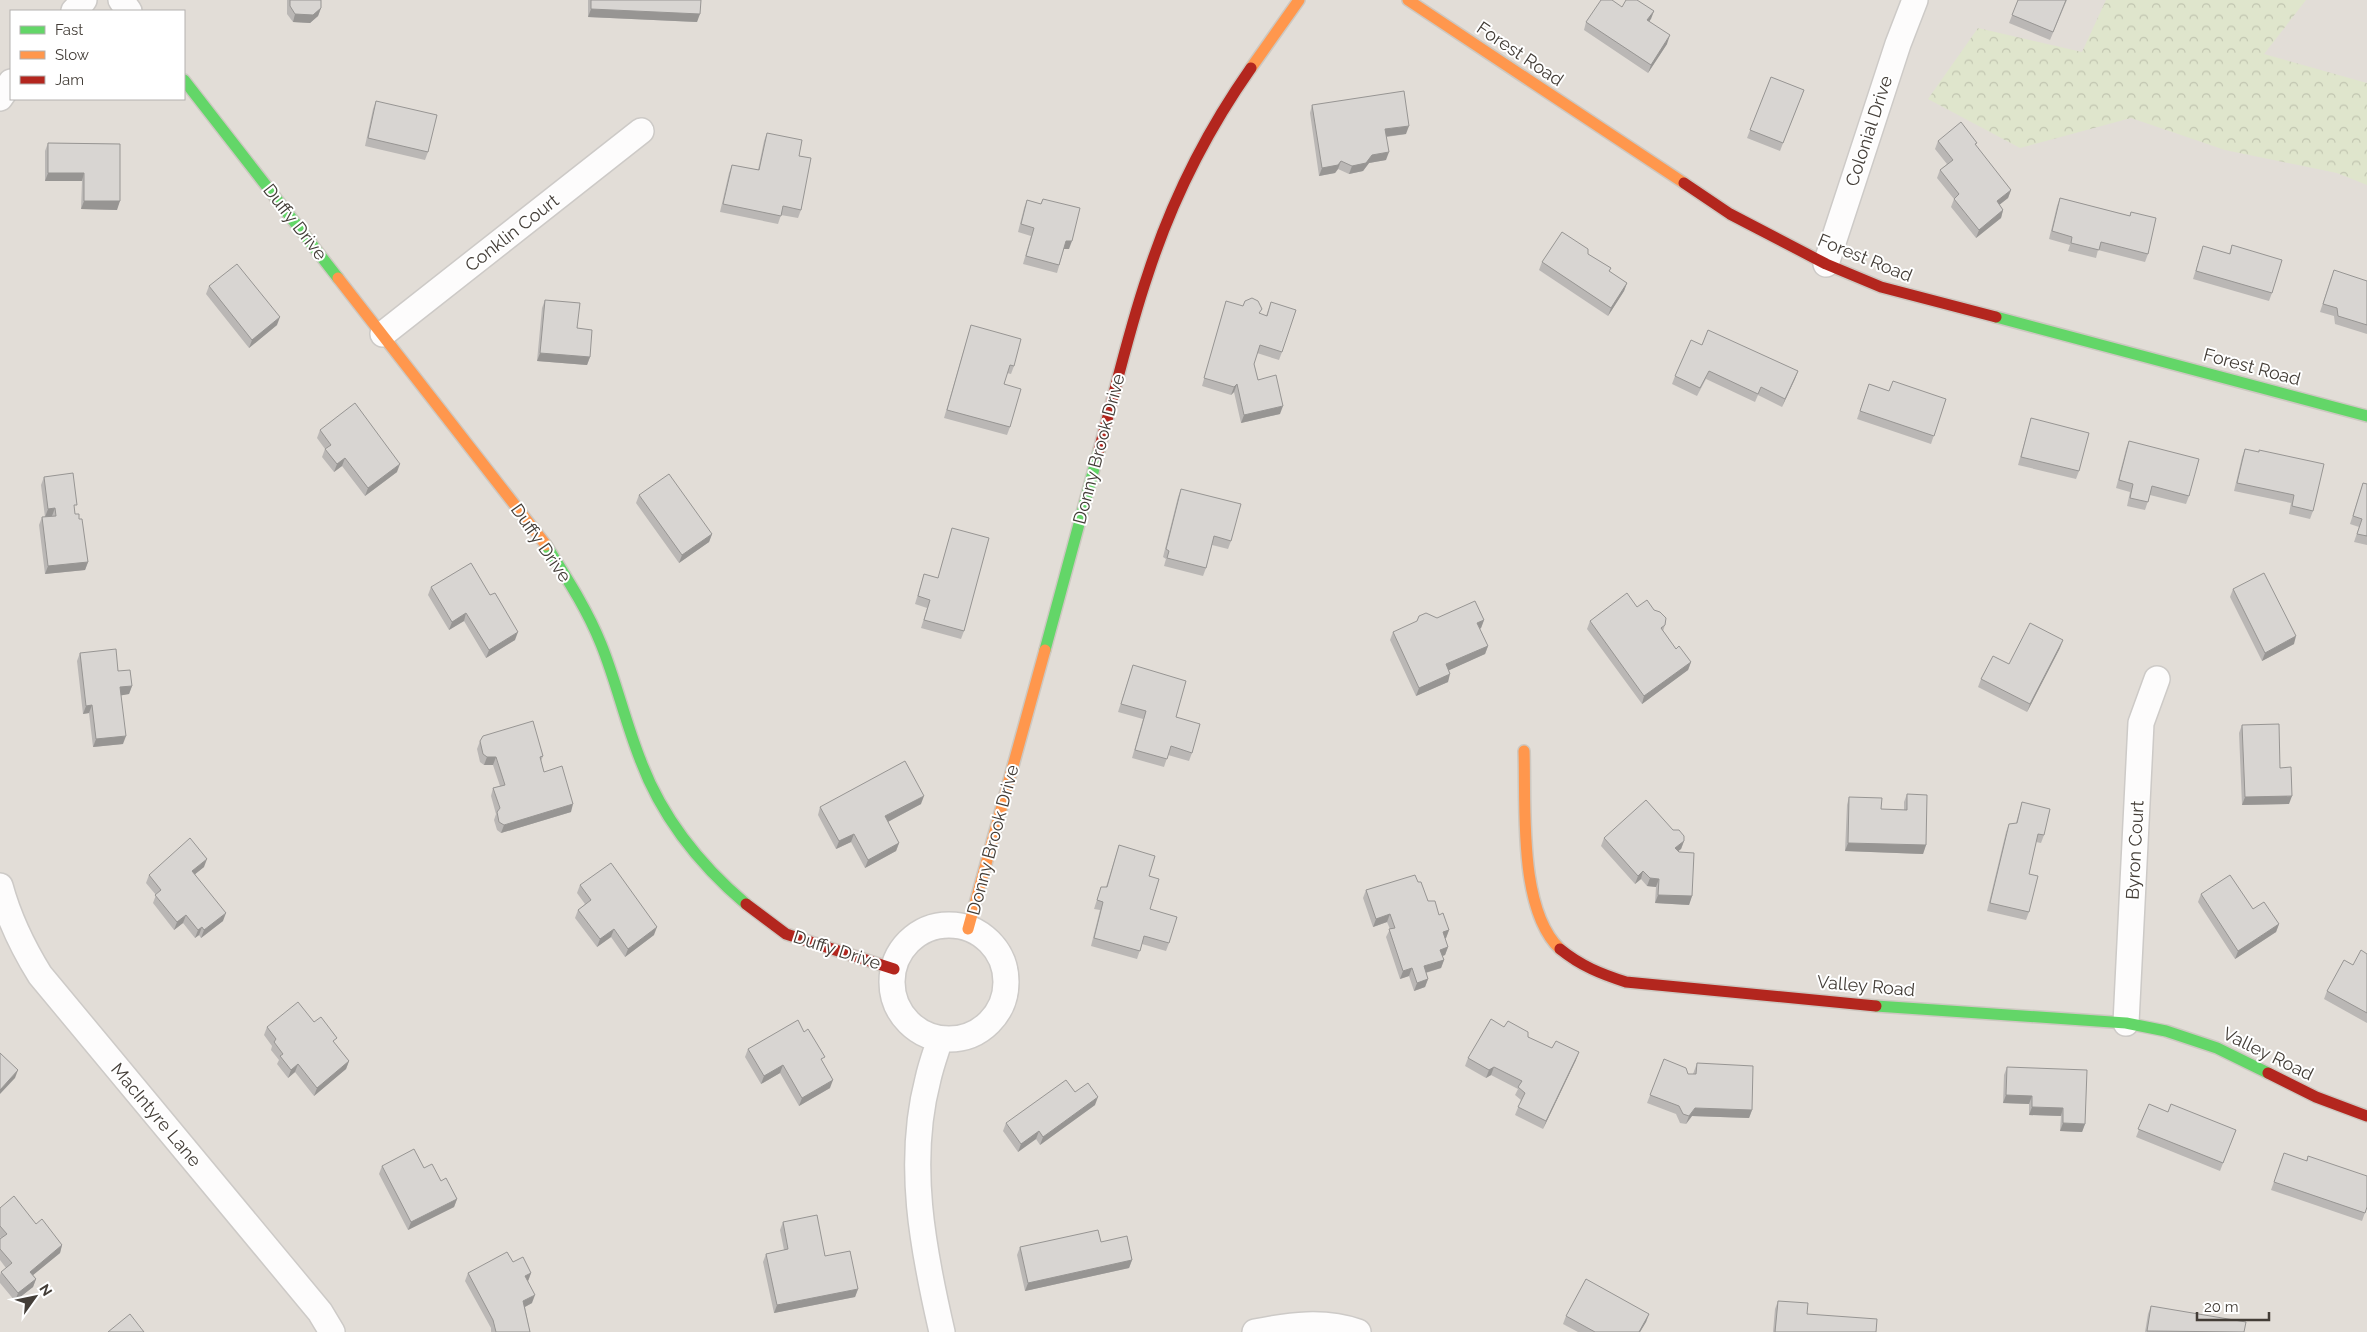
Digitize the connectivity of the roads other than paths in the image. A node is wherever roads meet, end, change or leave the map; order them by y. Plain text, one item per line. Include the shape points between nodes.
1 (84, 0) edge
2 (121, 0) edge
3 (1299, 0) edge
4 (1408, 0) edge
5 (1916, 0) edge
6 (75, 10) edge
7 (129, 10) edge
8 (185, 81) edge
9 (10, 83) edge
10 (0, 98) edge
11 (641, 131) dead end
12 (1826, 264) junction
13 (383, 334) junction
14 (2367, 416) edge
15 (2157, 679) dead end
16 (1524, 751) dead end
17 (0, 886) edge
18 (968, 929) junction
19 (894, 969) junction
20 (2126, 1023) junction
21 (940, 1039) junction
22 (2367, 1116) edge
23 (332, 1332) edge
24 (942, 1332) edge
25 (1255, 1332) edge
26 (1358, 1332) edge

1 - 6 street
2 - 7 street
3 - 18 street, Donny Brook Drive via 1232,95 1198,152 1170,213 1147,276
4 - 12 street, Forest Road via 1730,214
5 - 12 street, Colonial Drive via 1898,44
8 - 13 street, Duffy Drive
9 - 10 street
11 - 13 street, Conklin Court
12 - 14 street, Forest Road via 1881,287
13 - 19 street, Duffy Drive via 545,543 576,592 601,644 640,760 662,806 691,848 720,882 754,912 786,934
15 - 20 street, Byron Court via 2141,723
16 - 20 street, Valley Road via 1528,876 1533,903 1542,925 1557,946 1576,963 1599,974 1626,982 1875,1006
17 - 23 street, MacIntyre Lane via 21,945 40,976 320,1312
18 - 19 street, Donny Brook Drive via 950,925 931,928 914,937 901,951
18 - 21 street, Donny Brook Drive via 985,938 997,952 1004,969 1006,988 996,1014 976,1033 959,1039
19 - 21 street, Donny Brook Drive via 897,1005 907,1021
20 - 22 street, Valley Road via 2166,1031 2218,1048 2316,1097
21 - 24 street via 927,1080 918,1168 920,1225
25 - 26 street via 1317,1324

